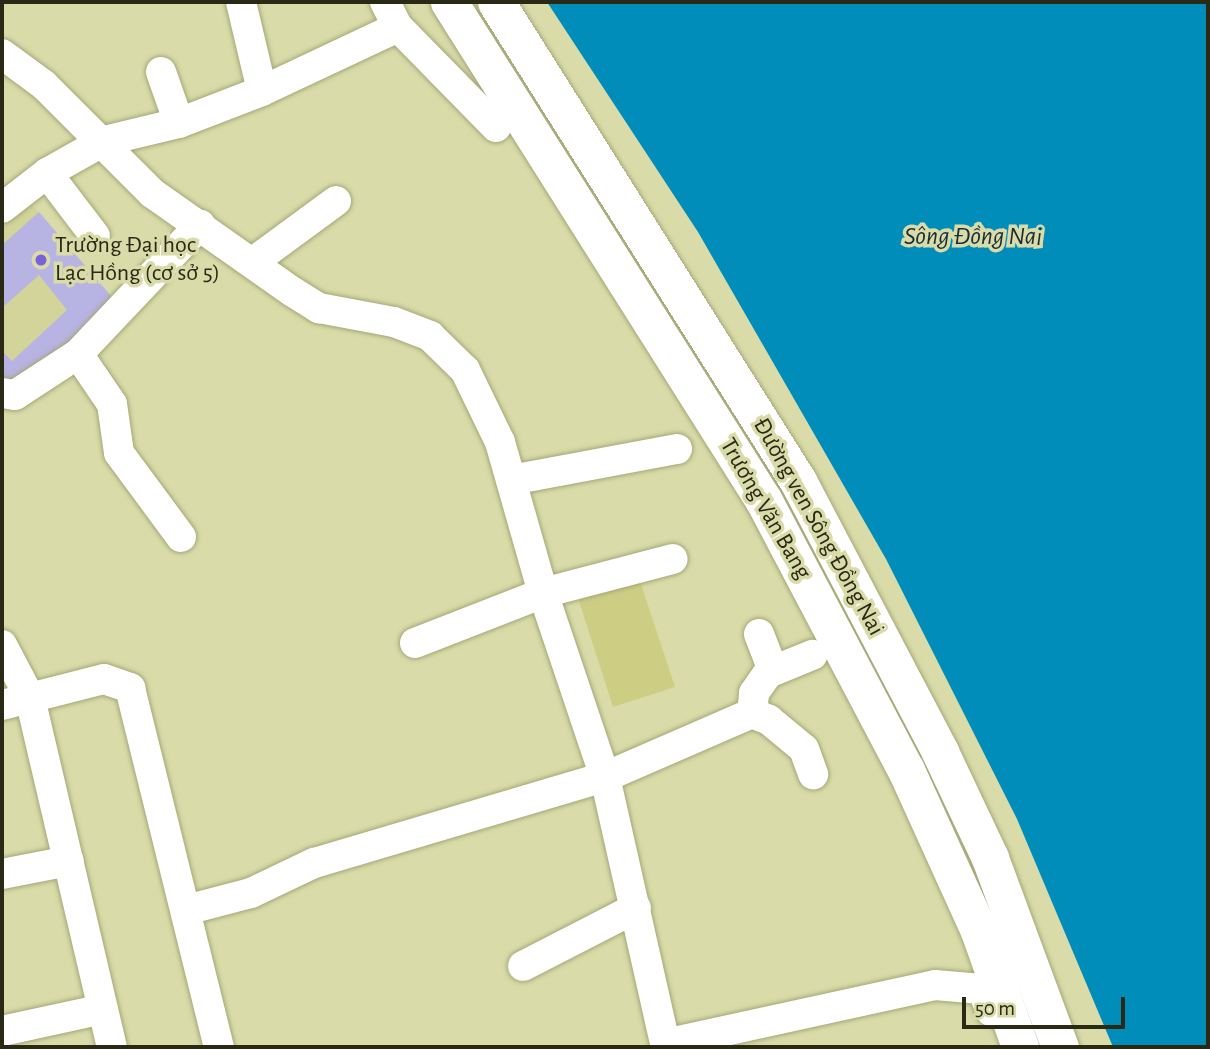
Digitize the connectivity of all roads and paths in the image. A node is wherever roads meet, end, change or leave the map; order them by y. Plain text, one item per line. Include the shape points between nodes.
1 (241, 2) edge
2 (449, 2) edge
3 (496, 2) edge
4 (392, 14) edge
5 (2, 54) edge
6 (161, 72) dead end
7 (262, 91) junction
8 (179, 123) junction
9 (496, 127) dead end
10 (104, 141) junction
11 (47, 173) junction
12 (336, 201) dead end
13 (2, 208) edge
14 (200, 225) junction
15 (95, 236) dead end
16 (253, 262) junction
17 (78, 354) junction
18 (2, 393) edge
19 (677, 449) dead end
20 (511, 481) junction
21 (181, 537) dead end
22 (673, 559) dead end
23 (543, 593) junction
24 (759, 634) dead end
25 (415, 643) dead end
26 (2, 645) edge
27 (812, 655) dead end
28 (773, 670) junction
29 (16, 701) edge
30 (752, 713) junction
31 (813, 774) dead end
32 (605, 776) junction
33 (69, 861) junction
34 (2, 874) edge
35 (636, 908) junction
36 (186, 910) junction
37 (523, 966) dead end
38 (103, 1009) junction
39 (992, 1011) dead end
40 (2, 1031) edge
41 (666, 1046) edge
42 (112, 1047) edge
43 (219, 1047) edge
44 (1020, 1047) edge
45 (1060, 1047) edge

1 - 7 street
2 - 44 main road, Trương Văn Bang via 764,501 906,770 979,931
3 - 45 main road, Đường ven Sông Đồng Nai via 798,481 940,752 990,858
4 - 7 street
4 - 9 street
5 - 10 street via 44,85
6 - 8 street
7 - 8 street
8 - 10 street
10 - 11 street
10 - 14 street via 152,192
11 - 13 street
11 - 15 street
12 - 16 street
14 - 16 street
14 - 17 street
16 - 20 street via 319,308 394,322 430,336 453,354 488,412
17 - 18 street via 15,395
17 - 21 street via 112,404 119,453
19 - 20 street
20 - 23 street
22 - 23 street
23 - 25 street
23 - 32 street
24 - 28 street
26 - 29 street
27 - 28 street
28 - 30 street via 754,693
29 - 33 street
29 - 36 street via 104,679 130,688
30 - 31 street via 769,720 804,749
30 - 32 street
32 - 35 street
32 - 36 street via 314,863 251,893
33 - 34 street
33 - 38 street
35 - 37 street
35 - 41 street
36 - 43 street
38 - 40 street
38 - 42 street
39 - 41 street via 982,989 935,985

